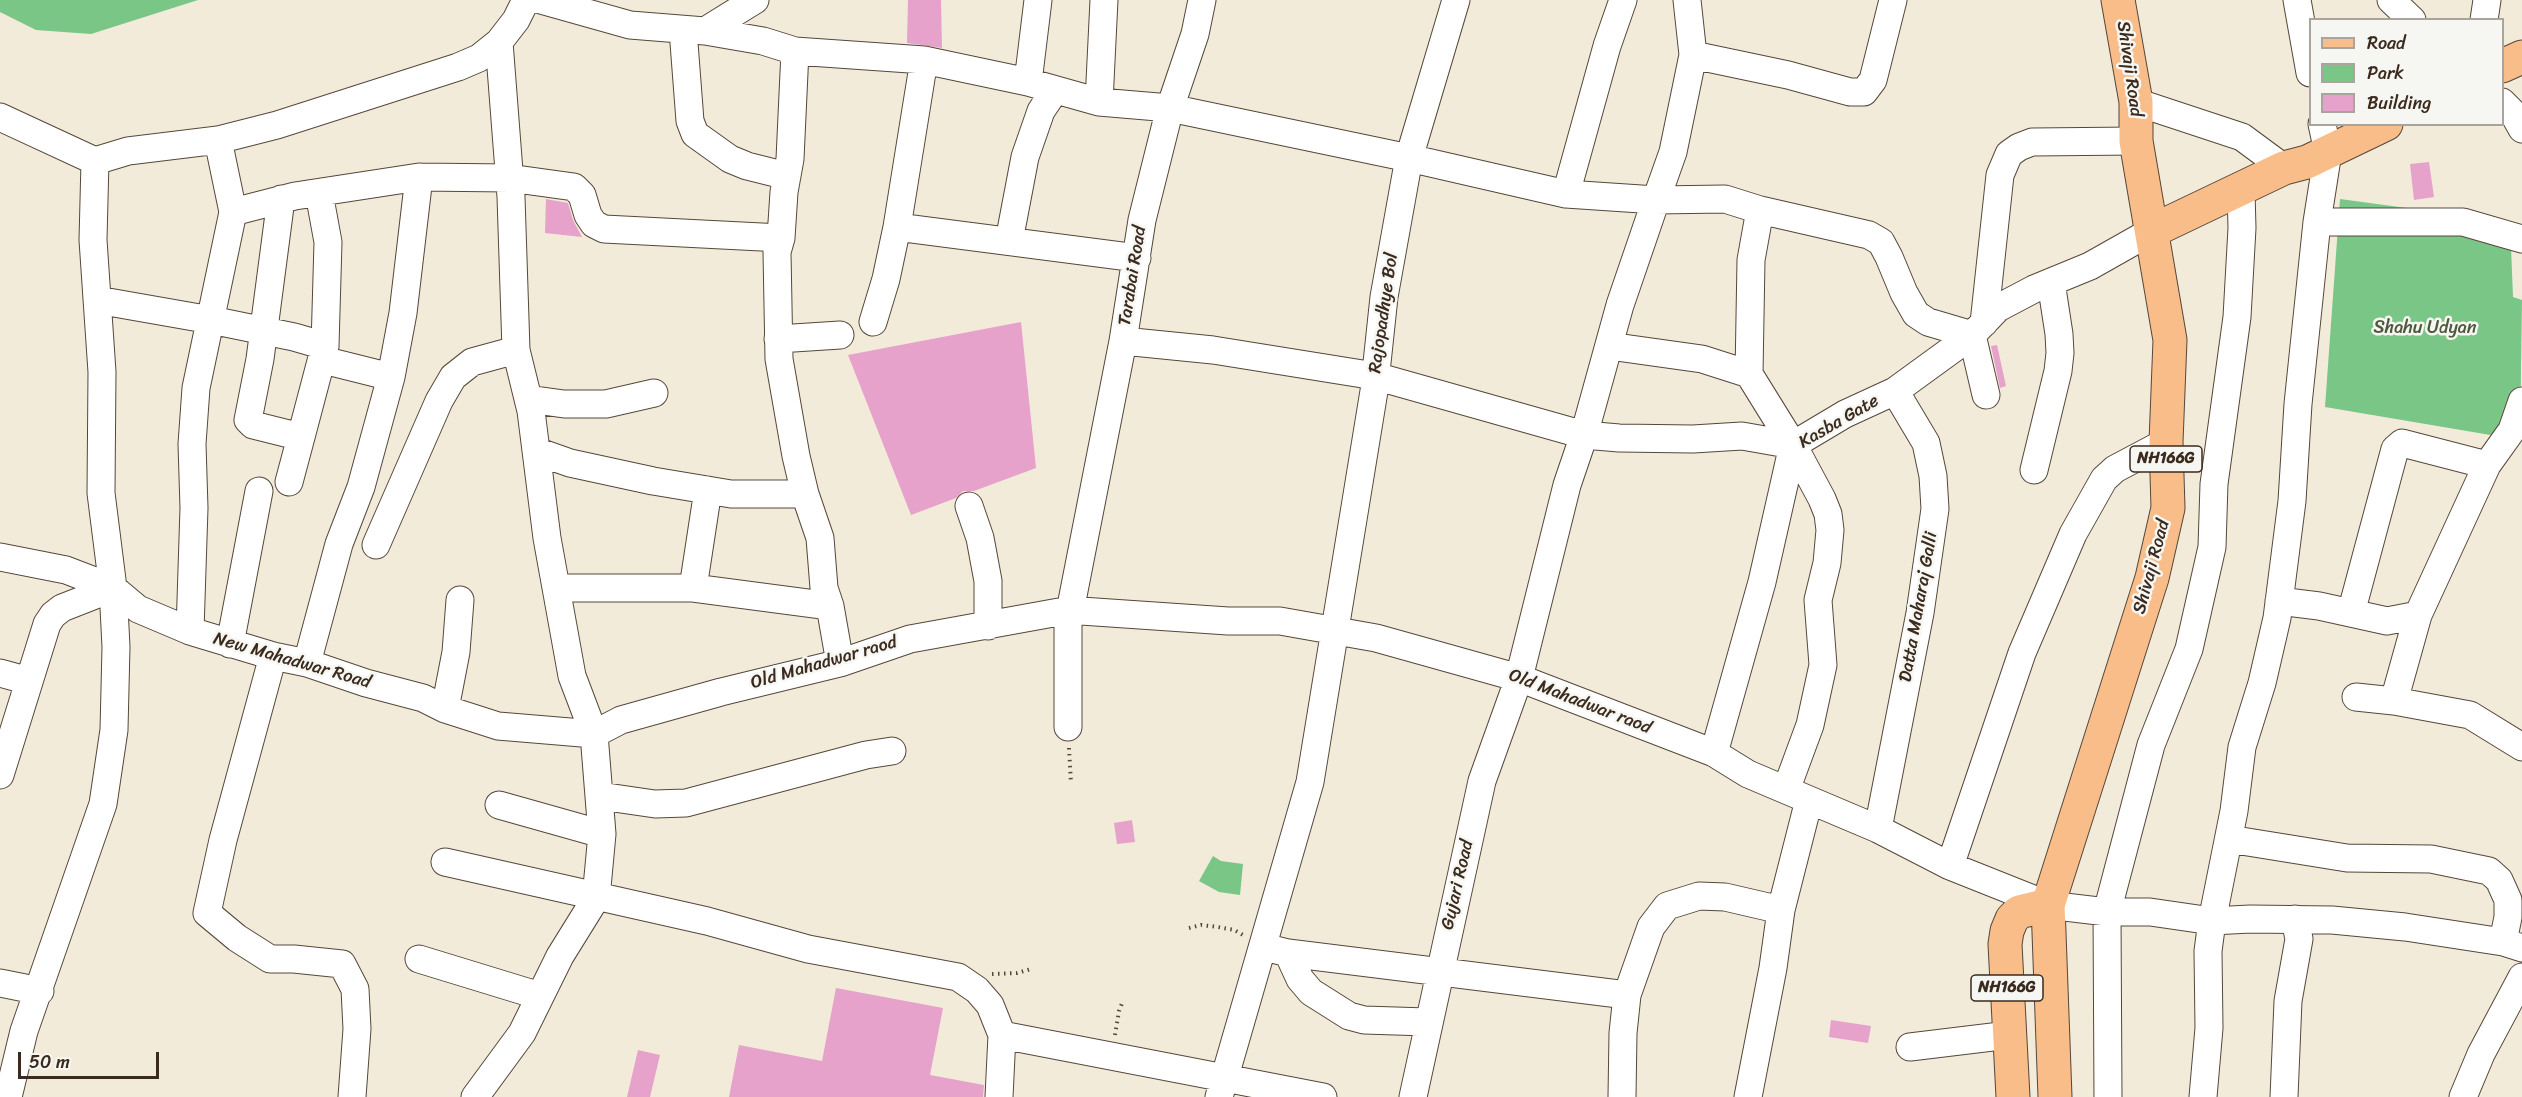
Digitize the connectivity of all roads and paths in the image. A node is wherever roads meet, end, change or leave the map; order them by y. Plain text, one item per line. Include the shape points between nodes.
1 (526, 0) edge
2 (542, 0) edge
3 (755, 0) edge
4 (1038, 0) edge
5 (1104, 0) edge
6 (1202, 0) edge
7 (1456, 0) edge
8 (1623, 0) edge
9 (1687, 0) edge
10 (1893, 0) edge
11 (2118, 0) edge
12 (2297, 0) edge
13 (2391, 0) edge
14 (2487, 0) edge
15 (2410, 18) edge
16 (2484, 18) edge
17 (694, 31) junction
18 (499, 42) junction
19 (795, 51) junction
20 (1693, 55) junction
21 (2522, 57) edge
22 (924, 60) junction
23 (2504, 65) edge
24 (2309, 67) edge
25 (1028, 82) junction
26 (1056, 90) junction
27 (1099, 102) junction
28 (2136, 102) junction
29 (2504, 104) edge
30 (1170, 108) junction
31 (0, 117) edge
32 (2377, 126) edge
33 (2522, 129) edge
34 (2325, 138) edge
35 (218, 140) junction
36 (2136, 141) junction
37 (1409, 158) junction
38 (95, 161) junction
39 (2284, 168) junction
40 (787, 176) junction
41 (419, 177) junction
42 (509, 178) junction
43 (2241, 191) junction
44 (318, 193) junction
45 (1566, 194) junction
46 (281, 199) junction
47 (1656, 200) junction
48 (1760, 210) junction
49 (232, 212) junction
50 (2317, 222) junction
51 (897, 227) junction
52 (2152, 231) junction
53 (781, 238) junction
54 (2522, 239) edge
55 (1009, 241) junction
56 (1137, 258) junction
57 (2050, 282) junction
58 (97, 300) junction
59 (211, 320) junction
60 (873, 322) dead end
61 (1978, 329) junction
62 (263, 332) junction
63 (840, 335) dead end
64 (778, 339) junction
65 (1123, 340) junction
66 (1609, 346) junction
67 (516, 350) junction
68 (324, 353) junction
69 (1749, 374) junction
70 (1375, 376) junction
71 (391, 377) junction
72 (1895, 391) junction
73 (654, 393) dead end
74 (1986, 395) dead end
75 (528, 399) junction
76 (2522, 401) edge
77 (1584, 435) junction
78 (301, 437) junction
79 (2166, 442) junction
80 (1794, 445) junction
81 (536, 451) junction
82 (2487, 465) junction
83 (2034, 470) dead end
84 (289, 482) dead end
85 (708, 490) junction
86 (259, 491) dead end
87 (805, 494) junction
88 (969, 506) dead end
89 (376, 544) dead end
90 (0, 557) edge
91 (113, 588) junction
92 (558, 588) junction
93 (693, 588) junction
94 (460, 600) dead end
95 (2279, 601) junction
96 (830, 606) junction
97 (1070, 611) junction
98 (2351, 613) junction
99 (2418, 615) junction
100 (988, 626) junction
101 (190, 631) junction
102 (1334, 631) junction
103 (230, 644) junction
104 (273, 656) junction
105 (307, 663) junction
106 (840, 663) junction
107 (0, 673) edge
108 (1519, 678) junction
109 (29, 681) junction
110 (2356, 697) dead end
111 (2394, 701) junction
112 (445, 709) junction
113 (594, 734) junction
114 (1069, 736) joint
115 (2518, 736) edge
116 (892, 751) dead end
117 (1714, 753) junction
118 (0, 775) edge
119 (1071, 783) dead end
120 (1797, 795) junction
121 (600, 796) junction
122 (499, 805) dead end
123 (1878, 830) junction
124 (602, 834) junction
125 (2229, 839) junction
126 (445, 862) dead end
127 (1950, 866) junction
128 (596, 898) junction
129 (2048, 905) junction
130 (1781, 910) junction
131 (2107, 912) junction
132 (2295, 919) junction
133 (2212, 921) junction
134 (1218, 927) dead end
135 (1189, 928) dead end
136 (2513, 945) edge
137 (1276, 950) junction
138 (419, 959) dead end
139 (1031, 969) dead end
140 (1439, 972) junction
141 (1004, 974) dead end
142 (2522, 977) edge
143 (0, 983) edge
144 (40, 991) junction
145 (1627, 995) junction
146 (540, 996) junction
147 (1123, 1001) dead end
148 (1427, 1022) junction
149 (1116, 1031) dead end
150 (1002, 1035) junction
151 (2009, 1035) junction
152 (1910, 1047) dead end
153 (1221, 1088) edge
154 (8, 1097) edge
155 (352, 1097) edge
156 (475, 1097) edge
157 (999, 1097) edge
158 (1323, 1097) edge
159 (1413, 1097) edge
160 (1622, 1097) edge
161 (1748, 1097) edge
162 (2013, 1097) edge
163 (2055, 1097) edge
164 (2108, 1097) edge
165 (2203, 1097) edge
166 (2284, 1097) edge
167 (2463, 1097) edge

1 - 18 street
2 - 17 street via 630,25
3 - 17 street
4 - 25 street
5 - 27 street
6 - 30 street, Tarabai Road via 1196,34
7 - 37 street, Rajopadhye Bol
8 - 45 street
9 - 20 street, Gujari Road
10 - 20 street via 1870,69 1869,87 1864,92
11 - 28 main road, Shivaji Road / NH166G
12 - 24 street
13 - 15 street
14 - 16 street
17 - 19 street via 763,41
17 - 40 street via 690,121 695,134 730,159
18 - 35 street via 479,58 458,67 278,125
18 - 42 street
19 - 22 street
19 - 40 street via 794,115
20 - 47 street, Gujari Road via 1673,152
21 - 23 main road
22 - 25 street
22 - 51 street
25 - 26 street
26 - 27 street
26 - 55 street via 1041,111 1025,157
27 - 30 street
28 - 36 main road, Shivaji Road / NH166G
28 - 39 street via 2242,137
29 - 33 street
30 - 37 street
30 - 56 street, Tarabai Road via 1142,220
31 - 38 street
32 - 34 main road
34 - 39 main road via 2307,162
34 - 50 street
35 - 38 street via 128,151
35 - 49 street
36 - 52 main road, Shivaji Road / NH166G
36 - 61 street via 2032,142 2009,154 2000,175
37 - 45 street
37 - 70 street, Rajopadhye Bol via 1384,297
38 - 58 street via 93,240
39 - 43 main road
40 - 53 street
41 - 42 street
41 - 44 street
41 - 71 street via 403,313
42 - 53 street via 574,187 582,195 594,224 604,229
42 - 67 street
43 - 52 main road
43 - 131 street via 2237,317 2214,484 2212,547 2189,650 2151,746
44 - 46 street
44 - 68 street via 328,242
45 - 47 street
46 - 49 street
46 - 62 street
47 - 48 street via 1725,200
47 - 66 street, Gujari Road
48 - 61 street via 1869,235 1881,242 1916,314 1928,322
48 - 69 street via 1751,260
49 - 59 street
50 - 54 street via 2463,222
50 - 95 street
51 - 55 street
51 - 60 street
52 - 57 street, Kasba Gate via 2090,267
52 - 79 main road, Shivaji Road / NH166G via 2170,340
53 - 64 street via 777,252
55 - 56 street
56 - 65 street, Tarabai Road
57 - 61 street, Kasba Gate via 1998,308
57 - 83 street via 2060,353
58 - 59 street
58 - 91 street via 102,372 101,493
59 - 62 street
59 - 101 street via 196,388
61 - 72 street, Kasba Gate
61 - 74 street
62 - 68 street
62 - 78 street via 249,420 253,425
63 - 64 street
64 - 87 street
65 - 70 street
65 - 97 street, Tarabai Road
66 - 69 street via 1702,359
66 - 77 street, Gujari Road
67 - 75 street
67 - 89 street via 472,362 453,377
68 - 71 street
68 - 78 street
69 - 80 street
70 - 77 street
70 - 102 street, Rajopadhye Bol
71 - 105 street
72 - 80 street, Kasba Gate via 1845,414
72 - 123 street, Datta Maharaj Galli via 1926,443 1935,509 1920,613
73 - 75 street via 606,404
75 - 81 street
76 - 82 street via 2512,430
77 - 80 street via 1693,439 1742,436
77 - 108 street, Gujari Road via 1567,485
78 - 84 street
79 - 127 street via 2104,479 2073,534 2022,653
79 - 129 main road, Shivaji Road / NH166G via 2168,508 2152,578
80 - 117 street, Kasba Gate via 1762,582
80 - 120 street via 1828,514 1830,545 1818,600 1824,664
81 - 85 street via 570,463
81 - 92 street
82 - 98 street via 2402,443 2395,449
82 - 99 street
85 - 87 street via 731,494
85 - 93 street
86 - 103 street
87 - 96 street via 820,538 824,588
88 - 100 street via 988,581
90 - 91 street, New Mahadwar Road via 66,570
91 - 101 street, New Mahadwar Road via 138,609
91 - 109 street via 53,615
91 - 144 street via 114,730 103,804
92 - 93 street
92 - 113 street via 572,676
93 - 96 street
94 - 112 street via 456,652
95 - 98 street
95 - 125 street via 2262,683 2242,747
96 - 106 street
97 - 100 street, Old Mahadwar raod
97 - 102 street, Old Mahadwar raod via 1280,621
97 - 114 street, Tarabai Road
98 - 99 street via 2387,621
99 - 111 street
100 - 106 street, Old Mahadwar raod via 910,639
101 - 103 street, New Mahadwar Road
102 - 108 street, Old Mahadwar raod via 1376,638
102 - 137 street, Rajopadhye Bol via 1310,782
103 - 104 street, New Mahadwar Road
104 - 105 street, New Mahadwar Road
104 - 155 street via 207,913 270,959 342,964 355,989 357,1029
105 - 112 street, New Mahadwar Road via 423,698
106 - 113 street, Old Mahadwar raod via 621,720
107 - 109 street
108 - 117 street, Old Mahadwar raod
108 - 140 street, Gujari Road via 1482,781
109 - 118 street
110 - 111 street
111 - 115 street via 2469,715
112 - 113 street, New Mahadwar Road via 498,726
113 - 121 street
114 - 119 path
116 - 121 street via 686,803 655,804
117 - 120 street, Old Mahadwar raod via 1748,774
120 - 123 street, Old Mahadwar raod
120 - 130 street
121 - 124 street
122 - 124 street
123 - 127 street, Old Mahadwar raod
124 - 128 street
125 - 133 street
125 - 136 street via 2347,858 2431,859 2489,872 2499,880 2508,900
126 - 128 street
127 - 129 street, Old Mahadwar raod
128 - 146 street
128 - 150 street via 707,921 808,949 958,977 990,1005
129 - 131 street, Old Mahadwar raod
129 - 151 main road, NH166G via 2019,912 2007,931
129 - 163 main road, NH166G
130 - 145 street via 1725,897 1699,896 1667,906 1651,927
130 - 161 street
131 - 133 street, Old Mahadwar raod via 2150,912
131 - 164 street
132 - 133 street, Old Mahadwar raod
132 - 136 street, Old Mahadwar raod via 2405,927
132 - 166 street via 2299,939 2288,1001
133 - 165 street
134 - 135 path
137 - 140 street
137 - 148 street via 1311,992 1335,1010 1364,1020
137 - 153 street, Rajopadhye Bol
138 - 146 street
139 - 141 path
140 - 145 street
140 - 148 street, Gujari Road
142 - 167 street
143 - 144 street
144 - 154 street via 24,1031
145 - 160 street
146 - 156 street via 522,1033
147 - 149 path
148 - 159 street, Gujari Road
150 - 153 street
150 - 157 street
151 - 152 street
151 - 162 main road, NH166G
153 - 158 street

